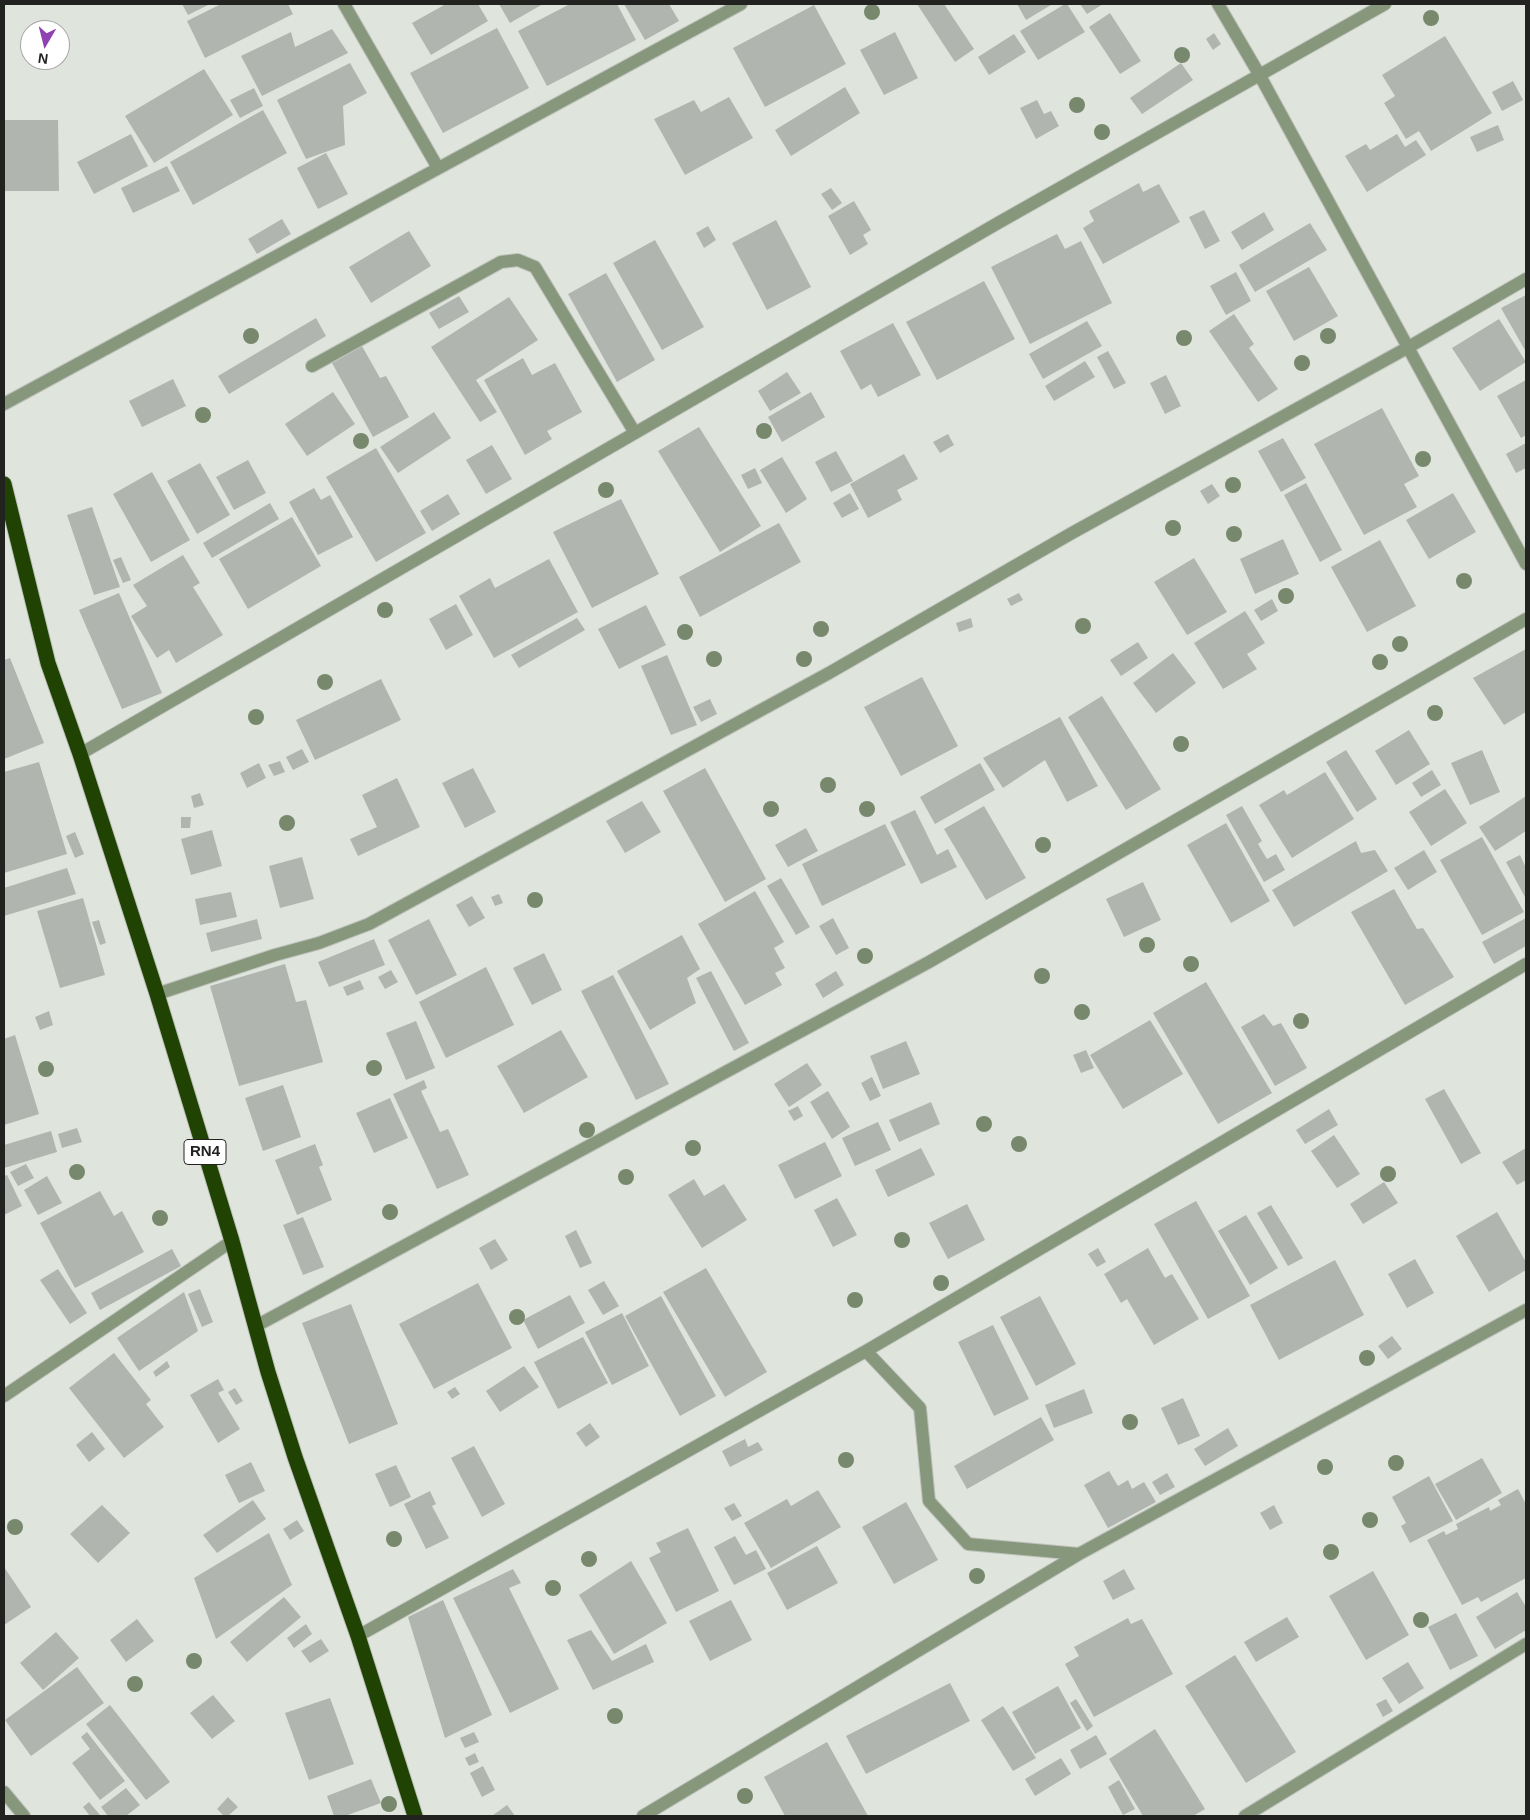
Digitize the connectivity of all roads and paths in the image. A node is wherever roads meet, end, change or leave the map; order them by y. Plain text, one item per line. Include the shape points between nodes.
1 (344, 4) edge
2 (741, 4) edge
3 (1218, 4) edge
4 (1385, 4) edge
5 (1259, 74) junction
6 (438, 168) junction
7 (1526, 279) edge
8 (1407, 348) junction
9 (312, 366) dead end
10 (4, 404) edge
11 (635, 433) junction
12 (4, 484) edge
13 (1526, 564) edge
14 (1526, 619) edge
15 (80, 754) junction
16 (1526, 964) edge
17 (157, 994) junction
18 (232, 1241) junction
19 (1526, 1310) edge
20 (256, 1326) junction
21 (866, 1351) junction
22 (4, 1396) edge
23 (1079, 1554) junction
24 (358, 1636) junction
25 (1526, 1644) edge
26 (4, 1792) edge
27 (24, 1816) edge
28 (415, 1816) edge
29 (643, 1816) edge
30 (1245, 1816) edge

1 - 6 street
2 - 6 street
3 - 5 street
4 - 5 street
5 - 8 street
5 - 11 street
6 - 10 street
7 - 8 street
8 - 13 street
8 - 17 street via 1072,533 828,673 370,924
9 - 11 street via 501,262 518,260 535,267
11 - 15 street
12 - 15 highway, RN4 via 48,663
14 - 20 street via 929,962
15 - 17 highway, RN4
16 - 21 street
17 - 18 highway, RN4
18 - 20 highway, RN4
18 - 22 street
19 - 23 street
20 - 24 highway, RN4 via 295,1457
21 - 23 street via 920,1408 929,1502 968,1544
21 - 24 street
23 - 29 street
24 - 28 highway, RN4
25 - 30 street
26 - 27 street

